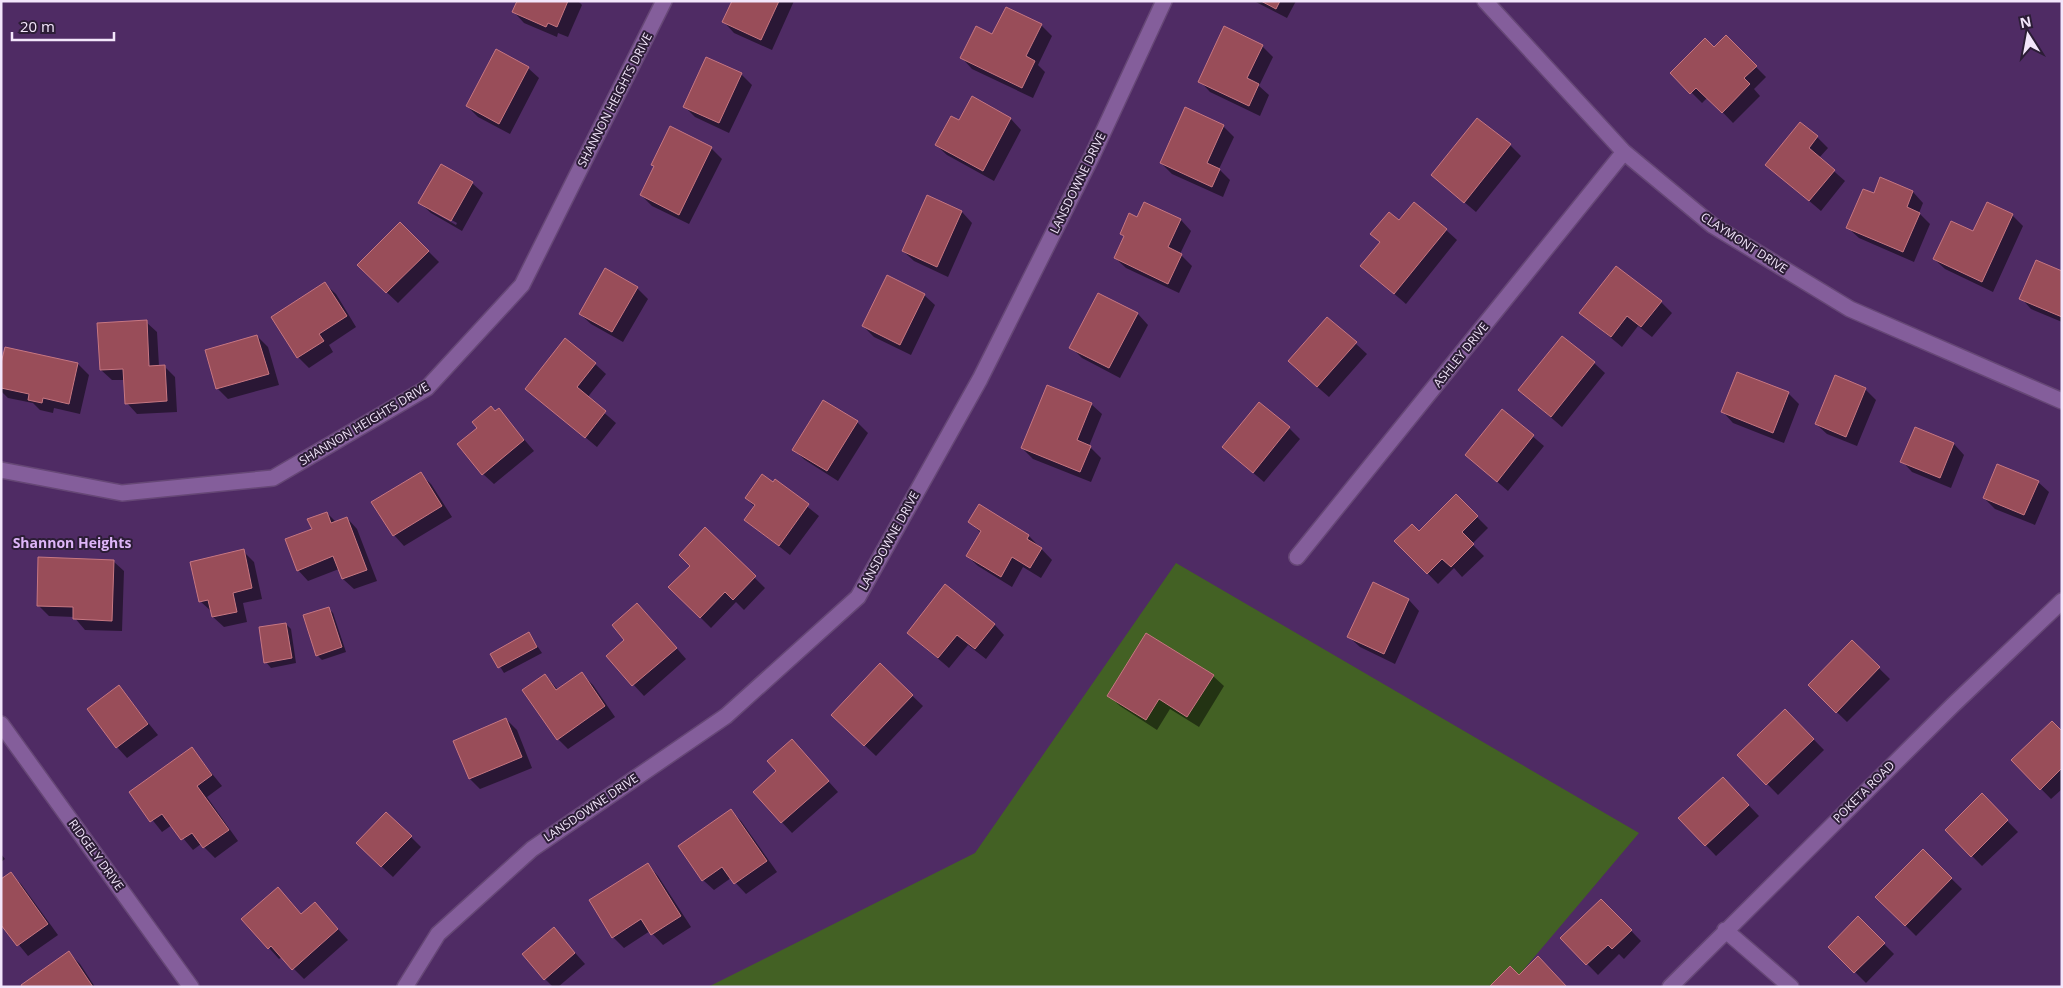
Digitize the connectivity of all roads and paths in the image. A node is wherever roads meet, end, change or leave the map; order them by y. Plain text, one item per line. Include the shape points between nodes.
1 (664, 1) edge
2 (1164, 1) edge
3 (1485, 1) edge
4 (1624, 152) junction
5 (2062, 401) edge
6 (1, 470) edge
7 (1297, 557) dead end
8 (2062, 601) edge
9 (1, 724) edge
10 (1725, 930) junction
11 (192, 987) edge
12 (405, 987) edge
13 (1670, 987) edge
14 (1791, 987) edge

1 - 6 street, SHANNON HEIGHTS DRIVE via 522,285 427,388 273,478 122,493
2 - 12 street, LANSDOWNE DRIVE via 1092,156 980,379 858,597 726,716 532,849 438,934
3 - 4 street, CLAYMONT DRIVE
4 - 5 street, CLAYMONT DRIVE via 1712,225 1850,309
4 - 7 street, ASHLEY DRIVE
8 - 10 street, POKETA ROAD
9 - 11 street, RIDGELY DRIVE
10 - 13 street, POKETA ROAD
10 - 14 street

